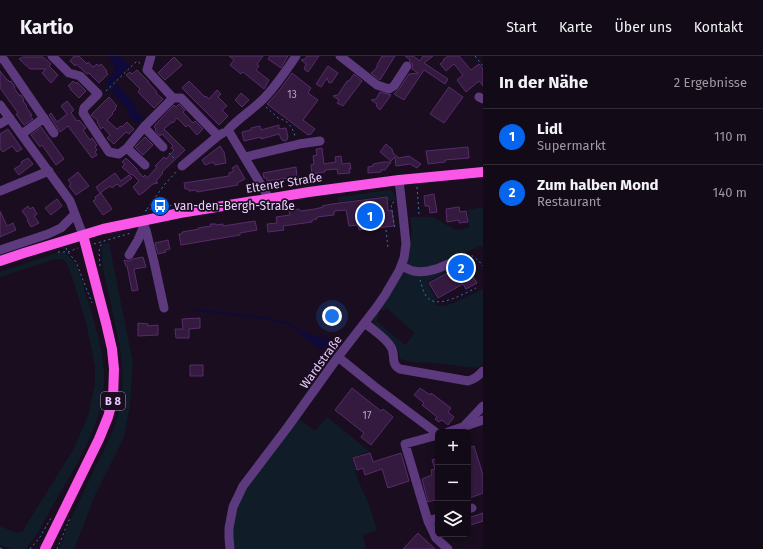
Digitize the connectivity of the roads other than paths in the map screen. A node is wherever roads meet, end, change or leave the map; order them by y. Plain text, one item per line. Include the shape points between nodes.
1 (52, 56) edge
2 (151, 56) edge
3 (296, 56) edge
4 (340, 56) edge
5 (0, 58) edge
6 (407, 66) dead end
7 (173, 98) junction
8 (0, 105) edge
9 (10, 118) junction
10 (44, 118) junction
11 (0, 124) edge
12 (144, 126) junction
13 (228, 130) junction
14 (54, 133) dead end
15 (22, 134) junction
16 (218, 136) junction
17 (320, 141) dead end
18 (163, 147) road end
19 (127, 148) junction
20 (245, 157) junction
21 (145, 165) dead end
22 (182, 166) road end
23 (49, 171) junction
24 (483, 172) edge
25 (399, 180) junction
26 (0, 192) edge
27 (269, 198) junction
28 (75, 214) junction
29 (143, 224) junction
30 (83, 235) junction
31 (0, 250) edge
32 (129, 255) dead end
33 (455, 261) road end
34 (0, 262) edge
35 (401, 266) junction
36 (164, 308) dead end
37 (365, 323) junction
38 (338, 357) junction
39 (483, 371) edge
40 (483, 406) edge
41 (483, 420) edge
42 (464, 426) junction
43 (456, 429) edge
44 (435, 433) edge
45 (435, 436) edge
46 (435, 519) edge
47 (428, 521) junction
48 (45, 549) edge
49 (230, 549) edge
50 (448, 549) edge

1 - 19 street via 69,73 80,76 98,94 84,108 83,113 109,152 119,154
2 - 7 street via 147,70
3 - 13 street via 260,102
4 - 6 street via 377,85 389,89 394,86
5 - 10 street via 4,60
7 - 12 street
7 - 16 street via 181,98
8 - 9 street
9 - 11 street
9 - 15 street
10 - 14 street
10 - 15 street
12 - 18 street
12 - 19 street
13 - 16 street
13 - 20 street
15 - 23 street
16 - 22 street
17 - 20 street
19 - 21 street
20 - 27 street
23 - 26 street
23 - 28 street via 70,201
24 - 25 main road, Eltener Straße
25 - 27 main road, Eltener Straße
25 - 35 street, Wardstraße via 406,244
27 - 29 main road, Eltener Straße via 180,213
28 - 30 street
28 - 31 street via 61,228
29 - 30 main road, Eltener Straße
29 - 32 street via 138,240
29 - 36 street
30 - 34 main road, Eltener Straße
30 - 48 main road, B 8 via 112,349 113,399 99,439
33 - 35 street via 436,270 427,271 414,271
35 - 37 street, Wardstraße
37 - 38 street, Wardstraße
37 - 39 street via 388,342 394,352 394,364 397,367 468,381 477,378
38 - 44 street
38 - 49 street, Wardstraße via 243,486 233,506 229,528
40 - 42 street
41 - 42 street
42 - 43 street
45 - 47 street via 405,444
46 - 47 street
47 - 50 street via 436,538

